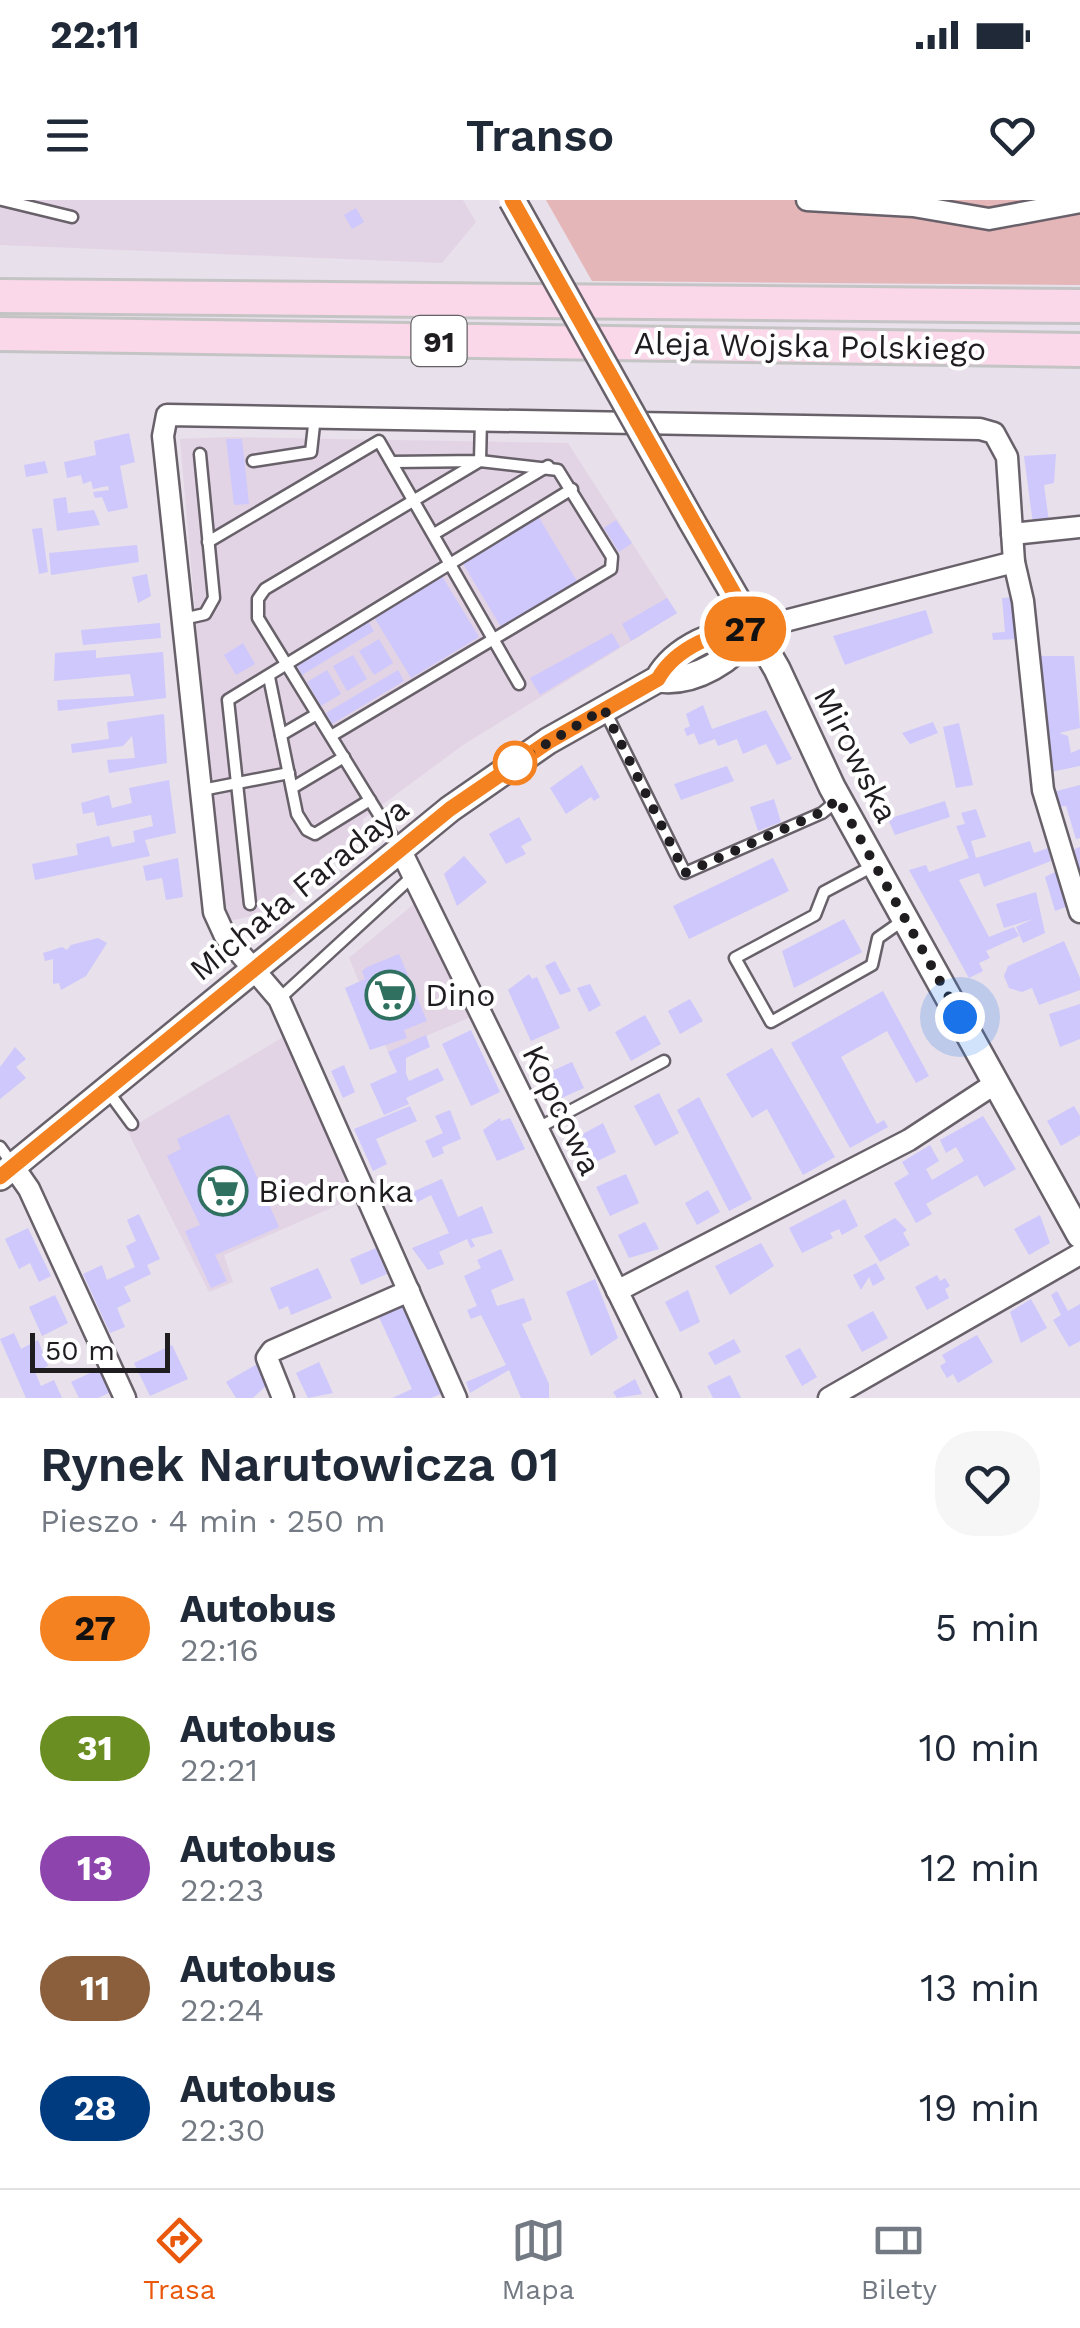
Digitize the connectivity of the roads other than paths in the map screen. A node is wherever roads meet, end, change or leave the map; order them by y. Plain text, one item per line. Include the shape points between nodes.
1 (2, 200) edge
2 (512, 200) edge
3 (807, 200) edge
4 (1080, 202) edge
5 (72, 217) dead end
6 (0, 296) edge
7 (1080, 306) edge
8 (0, 334) edge
9 (1080, 350) edge
10 (316, 415) junction
11 (380, 416) junction
12 (481, 418) junction
13 (380, 441) junction
14 (200, 454) dead end
15 (253, 461) dead end
16 (393, 462) junction
17 (480, 462) junction
18 (548, 466) junction
19 (572, 490) junction
20 (415, 500) junction
21 (1080, 527) edge
22 (434, 534) junction
23 (1012, 534) junction
24 (208, 542) junction
25 (1014, 562) junction
26 (451, 563) junction
27 (183, 619) junction
28 (754, 629) junction
29 (494, 638) junction
30 (286, 662) junction
31 (269, 677) junction
32 (519, 684) dead end
33 (604, 709) junction
34 (317, 714) junction
35 (281, 735) junction
36 (330, 736) junction
37 (344, 757) junction
38 (289, 774) junction
39 (237, 784) junction
40 (292, 788) junction
41 (199, 791) junction
42 (838, 799) junction
43 (370, 800) junction
44 (400, 850) junction
45 (876, 865) junction
46 (414, 876) junction
47 (250, 904) dead end
48 (1080, 912) edge
49 (906, 918) junction
50 (254, 970) junction
51 (279, 999) junction
52 (664, 1061) dead end
53 (996, 1083) junction
54 (106, 1089) junction
55 (132, 1124) dead end
56 (538, 1128) junction
57 (4, 1164) edge
58 (1080, 1235) edge
59 (1080, 1254) edge
60 (409, 1291) junction
61 (617, 1291) junction
62 (125, 1398) edge
63 (283, 1398) edge
64 (456, 1398) edge
65 (670, 1398) edge
66 (830, 1398) edge

1 - 5 lane
2 - 28 street, Mirowska, bridge
3 - 4 street via 913,206 989,219
6 - 7 main road, Aleja Wojska Polskiego / 91
8 - 9 main road, Aleja Wojska Polskiego / 91
10 - 11 street
10 - 15 lane via 310,452
10 - 27 street via 175,412 162,422
11 - 12 street
11 - 13 lane
12 - 17 lane
12 - 23 street via 980,429 994,433 1007,457
13 - 16 lane
13 - 24 lane
14 - 24 lane
16 - 17 lane
16 - 20 lane
17 - 18 lane
17 - 20 lane
18 - 19 lane
18 - 22 lane
19 - 26 lane
19 - 29 lane via 613,566
20 - 22 lane
20 - 30 lane via 265,589 258,618
21 - 23 street
22 - 26 lane
23 - 25 street
24 - 27 lane via 214,598 204,614
25 - 28 street
25 - 48 street via 1044,790
26 - 29 lane
26 - 30 lane
27 - 41 street
28 - 33 street, Michała Faradaya via 740,650 715,664 680,682 658,679
28 - 42 street, Mirowska
29 - 32 lane
29 - 36 lane
30 - 31 lane
30 - 34 lane
31 - 35 lane
31 - 39 lane via 228,700
33 - 42 lane via 685,873
33 - 44 street, Michała Faradaya via 496,775
34 - 35 lane
34 - 36 lane
35 - 38 lane
36 - 37 lane
37 - 40 lane
37 - 43 lane
38 - 39 lane
38 - 40 lane
39 - 41 lane
39 - 47 lane
40 - 43 lane via 310,834
41 - 50 street via 214,912
42 - 45 street, Mirowska
43 - 44 lane
44 - 46 street, Kopcowa
44 - 50 street, Michała Faradaya
45 - 49 street, Mirowska
45 - 49 lane via 824,892 816,915 735,958 771,1022 872,965 878,938
46 - 51 lane
46 - 56 street, Kopcowa
49 - 53 street, Mirowska
50 - 51 street
50 - 54 street, Michała Faradaya
51 - 60 street via 299,1058
52 - 56 lane
53 - 58 street, Mirowska
53 - 61 street via 909,1140
54 - 55 lane
54 - 57 street, Michała Faradaya
56 - 61 street, Kopcowa
57 - 62 street via 29,1190
59 - 66 street
60 - 63 street via 272,1351 266,1358
60 - 64 street
61 - 65 street, Kopcowa

